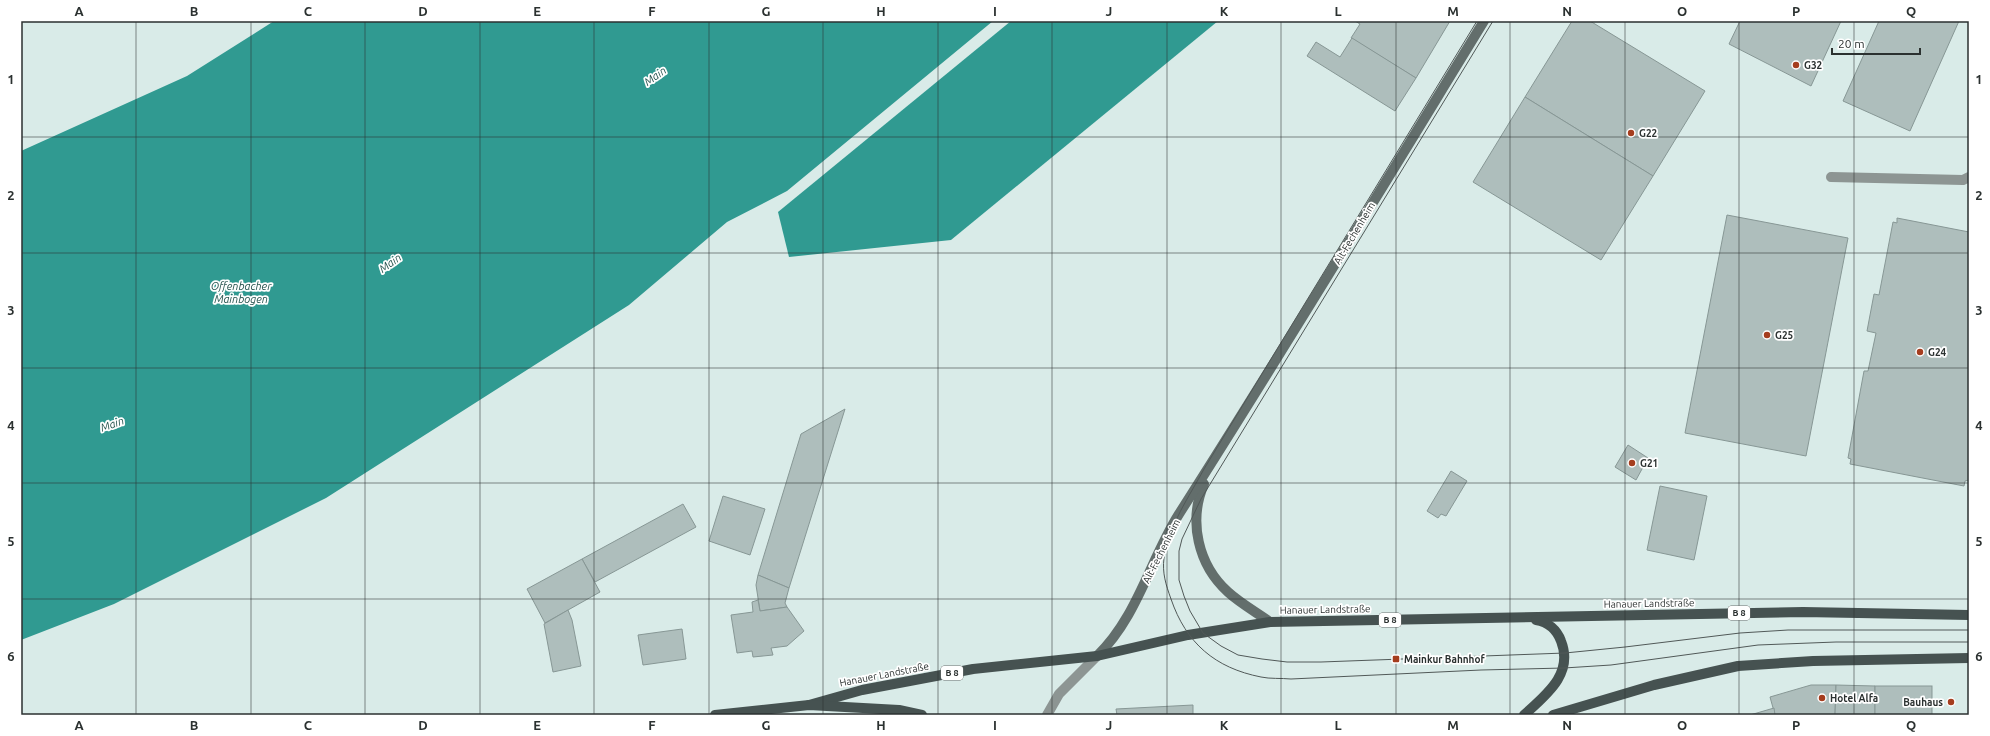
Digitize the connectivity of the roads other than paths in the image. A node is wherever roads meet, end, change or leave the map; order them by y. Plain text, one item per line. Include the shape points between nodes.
1 (1484, 21) edge
2 (1831, 177) dead end
3 (1969, 178) edge
4 (1225, 445) junction
5 (1969, 615) edge
6 (1509, 618) junction
7 (1270, 622) junction
8 (1097, 656) junction
9 (1969, 658) edge
10 (809, 705) junction
11 (715, 715) edge
12 (922, 715) edge
13 (1048, 715) edge
14 (1524, 715) edge
15 (1554, 715) edge

1 - 4 street, Alt-Fechenheim
2 - 3 street via 1963,180
4 - 7 street, Alt-Fechenheim via 1206,480 1197,504 1198,541 1212,574 1220,584
4 - 8 street, Alt-Fechenheim via 1178,516 1130,611 1111,641
5 - 6 main road, Hanauer Landstraße / B 8 via 1803,612
6 - 7 main road, Hanauer Landstraße / B 8
6 - 14 main road via 1531,619 1550,626 1559,635 1565,653 1564,668 1559,680
7 - 8 main road, Hanauer Landstraße / B 8 via 1188,634
8 - 10 main road, Hanauer Landstraße / B 8 via 973,669 862,690
8 - 13 street via 1059,694
9 - 15 main road via 1813,660 1738,666 1654,685
10 - 11 main road, Hanauer Landstraße / B 8
10 - 12 main road, Hanauer Landstraße / B 8 via 899,710

